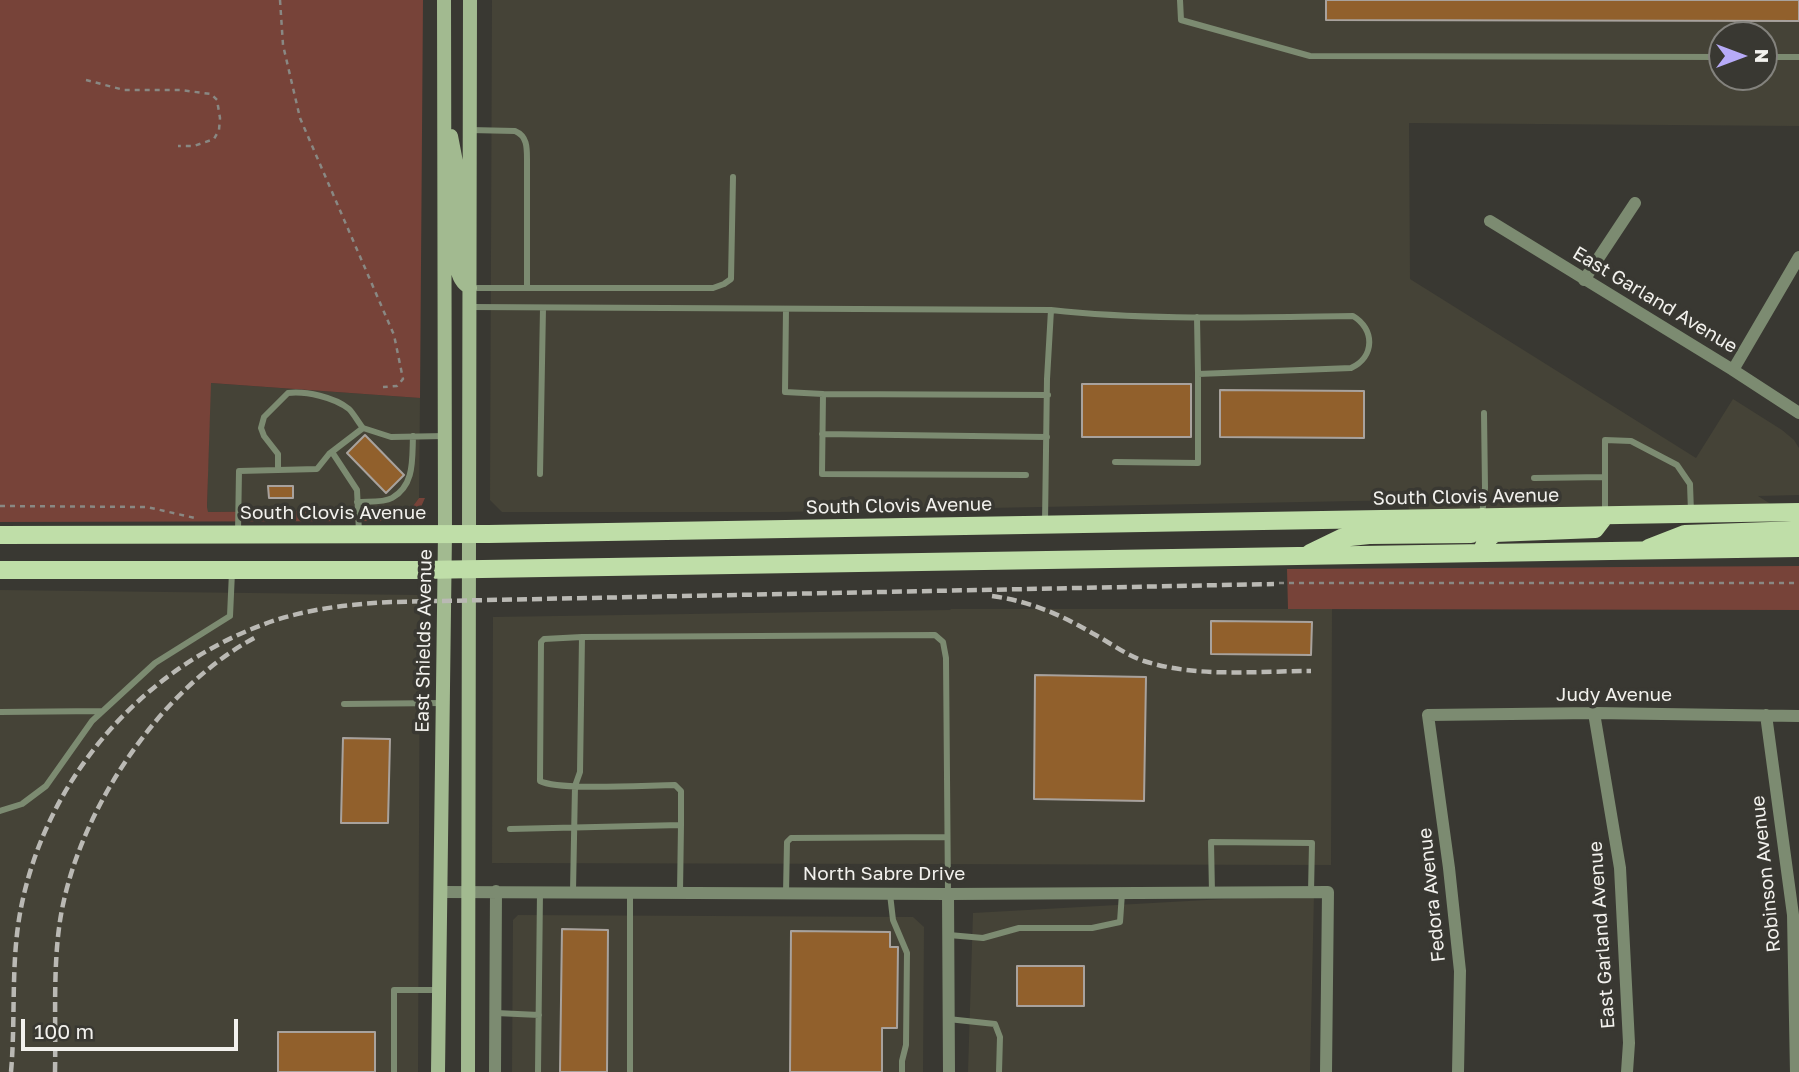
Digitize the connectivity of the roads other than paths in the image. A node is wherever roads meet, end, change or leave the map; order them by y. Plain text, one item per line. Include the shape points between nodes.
1 (444, 0) edge
2 (470, 0) edge
3 (1180, 0) edge
4 (1708, 57) edge
5 (1778, 57) edge
6 (1799, 57) edge
7 (444, 104) junction
8 (470, 130) junction
9 (733, 177) dead end
10 (1635, 203) dead end
11 (1490, 220) dead end
12 (1799, 257) edge
13 (1584, 280) junction
14 (470, 288) junction
15 (527, 288) junction
16 (469, 307) junction
17 (543, 308) junction
18 (786, 310) junction
19 (1051, 310) junction
20 (1197, 317) junction
21 (1733, 370) junction
22 (1198, 374) junction
23 (823, 394) junction
24 (1048, 395) junction
25 (1485, 413) dead end
26 (1799, 413) edge
27 (363, 428) junction
28 (821, 434) junction
29 (413, 436) junction
30 (445, 436) junction
31 (1047, 437) junction
32 (332, 452) junction
33 (1115, 462) dead end
34 (278, 470) junction
35 (540, 474) dead end
36 (1027, 475) dead end
37 (1605, 477) junction
38 (1534, 478) dead end
39 (357, 502) junction
40 (1799, 512) edge
41 (1691, 514) junction
42 (1605, 516) junction
43 (1482, 517) junction
44 (1045, 524) junction
45 (1799, 530) edge
46 (445, 533) junction
47 (471, 533) junction
48 (238, 534) junction
49 (359, 534) junction
50 (0, 535) edge
51 (1799, 548) edge
52 (1642, 551) junction
53 (1481, 553) junction
54 (1304, 556) junction
55 (444, 569) junction
56 (470, 569) junction
57 (0, 570) edge
58 (232, 570) junction
59 (582, 637) junction
60 (442, 702) junction
61 (345, 704) dead end
62 (102, 711) junction
63 (0, 712) edge
64 (1594, 713) junction
65 (1428, 715) joint
66 (1766, 715) junction
67 (1799, 716) edge
68 (575, 786) junction
69 (0, 811) edge
70 (681, 825) junction
71 (574, 828) junction
72 (510, 829) dead end
73 (946, 837) junction
74 (470, 891) junction
75 (496, 891) junction
76 (540, 891) junction
77 (573, 891) junction
78 (441, 892) junction
79 (630, 892) junction
80 (680, 892) junction
81 (1311, 892) junction
82 (786, 893) junction
83 (1122, 893) junction
84 (1212, 893) junction
85 (890, 894) junction
86 (948, 894) junction
87 (948, 935) junction
88 (439, 990) junction
89 (496, 1013) junction
90 (539, 1015) junction
91 (948, 1019) junction
92 (394, 1072) edge
93 (438, 1072) edge
94 (468, 1072) edge
95 (495, 1072) edge
96 (538, 1072) edge
97 (629, 1072) edge
98 (902, 1072) edge
99 (948, 1072) edge
100 (999, 1072) edge
101 (1326, 1072) edge
102 (1458, 1072) edge
103 (1627, 1072) edge
104 (1796, 1072) edge

1 - 7 main road, East Shields Avenue
2 - 8 main road
3 - 4 lane via 1181,20 1310,56
5 - 6 lane
7 - 14 main road via 457,167 458,276
7 - 30 main road, East Shields Avenue
8 - 14 main road
8 - 15 lane via 515,131 525,140
9 - 15 lane via 731,279 724,284 713,288
10 - 13 street
11 - 13 street, East Garland Avenue
12 - 21 street
13 - 21 street, East Garland Avenue
14 - 15 lane
14 - 16 main road
16 - 17 lane
16 - 47 main road
17 - 18 lane
17 - 35 lane
18 - 19 lane
18 - 23 lane via 785,392
19 - 20 lane
19 - 24 lane
20 - 22 lane
20 - 22 lane via 1353,316 1369,335 1367,353 1351,368
21 - 26 street, East Garland Avenue
22 - 33 lane via 1198,463
23 - 24 lane
23 - 28 lane
24 - 31 lane
25 - 43 lane
27 - 29 lane via 391,437
27 - 32 lane
27 - 34 lane via 349,409 337,403 306,393 288,393 264,417 261,428 278,454
28 - 31 lane
28 - 36 lane via 821,474
29 - 30 lane
29 - 39 lane via 407,483 393,498
30 - 46 main road, East Shields Avenue
31 - 44 lane
32 - 34 lane via 317,469
32 - 39 lane via 357,490
34 - 48 lane via 239,471
37 - 38 lane
37 - 41 lane via 1605,440 1631,441 1677,466 1690,484
37 - 42 lane
39 - 49 lane
40 - 41 main road, South Clovis Avenue
41 - 42 main road, South Clovis Avenue
42 - 43 main road, South Clovis Avenue
42 - 53 main road via 1595,529 1495,533
43 - 44 main road, South Clovis Avenue
43 - 54 main road via 1481,525 1471,534 1341,538
44 - 47 main road, South Clovis Avenue
45 - 52 main road via 1685,534
46 - 47 main road, South Clovis Avenue
46 - 49 main road, South Clovis Avenue
46 - 55 main road, East Shields Avenue
47 - 56 main road
48 - 49 main road, South Clovis Avenue
48 - 50 main road, South Clovis Avenue
51 - 52 main road
52 - 53 main road
53 - 54 main road
54 - 56 main road
55 - 56 main road
55 - 58 main road
55 - 60 main road, East Shields Avenue
56 - 74 main road
57 - 58 main road
58 - 62 lane via 230,616 155,663
59 - 68 lane via 580,772
59 - 68 lane via 541,642 540,781
59 - 73 lane via 936,635 943,642 946,658
60 - 61 lane
60 - 78 main road, East Shields Avenue
62 - 63 lane
62 - 69 lane via 46,786 22,804
64 - 65 street, Judy Avenue
64 - 66 street, Judy Avenue
64 - 103 street, East Garland Avenue via 1620,868
65 - 102 street, Fedora Avenue via 1460,971
66 - 67 street, Judy Avenue
66 - 104 street, Robinson Avenue via 1793,915
68 - 70 lane via 676,785 681,790
68 - 71 lane
70 - 71 lane
70 - 80 lane
71 - 72 lane
71 - 77 lane
73 - 82 lane via 791,838 787,842
73 - 86 lane
74 - 75 street, North Sabre Drive
74 - 78 street, North Sabre Drive
74 - 94 main road
75 - 76 street, North Sabre Drive
75 - 89 street
76 - 77 street, North Sabre Drive
76 - 90 lane
77 - 79 street, North Sabre Drive
78 - 88 main road, East Shields Avenue
79 - 80 street, North Sabre Drive
79 - 97 lane
80 - 82 street, North Sabre Drive
81 - 84 street, North Sabre Drive
81 - 84 lane via 1312,843 1211,842
81 - 101 street, North Sabre Drive via 1328,892
82 - 85 street, North Sabre Drive
83 - 84 street, North Sabre Drive
83 - 86 street, North Sabre Drive
83 - 87 lane via 1120,922 1092,928 1020,928 983,937
85 - 86 street, North Sabre Drive
85 - 98 lane via 893,920 907,953
86 - 87 street
87 - 91 street
88 - 92 lane via 394,990
88 - 93 main road, East Shields Avenue
89 - 90 lane
89 - 95 street
90 - 96 lane
91 - 99 street
91 - 100 lane via 995,1024 1000,1037

